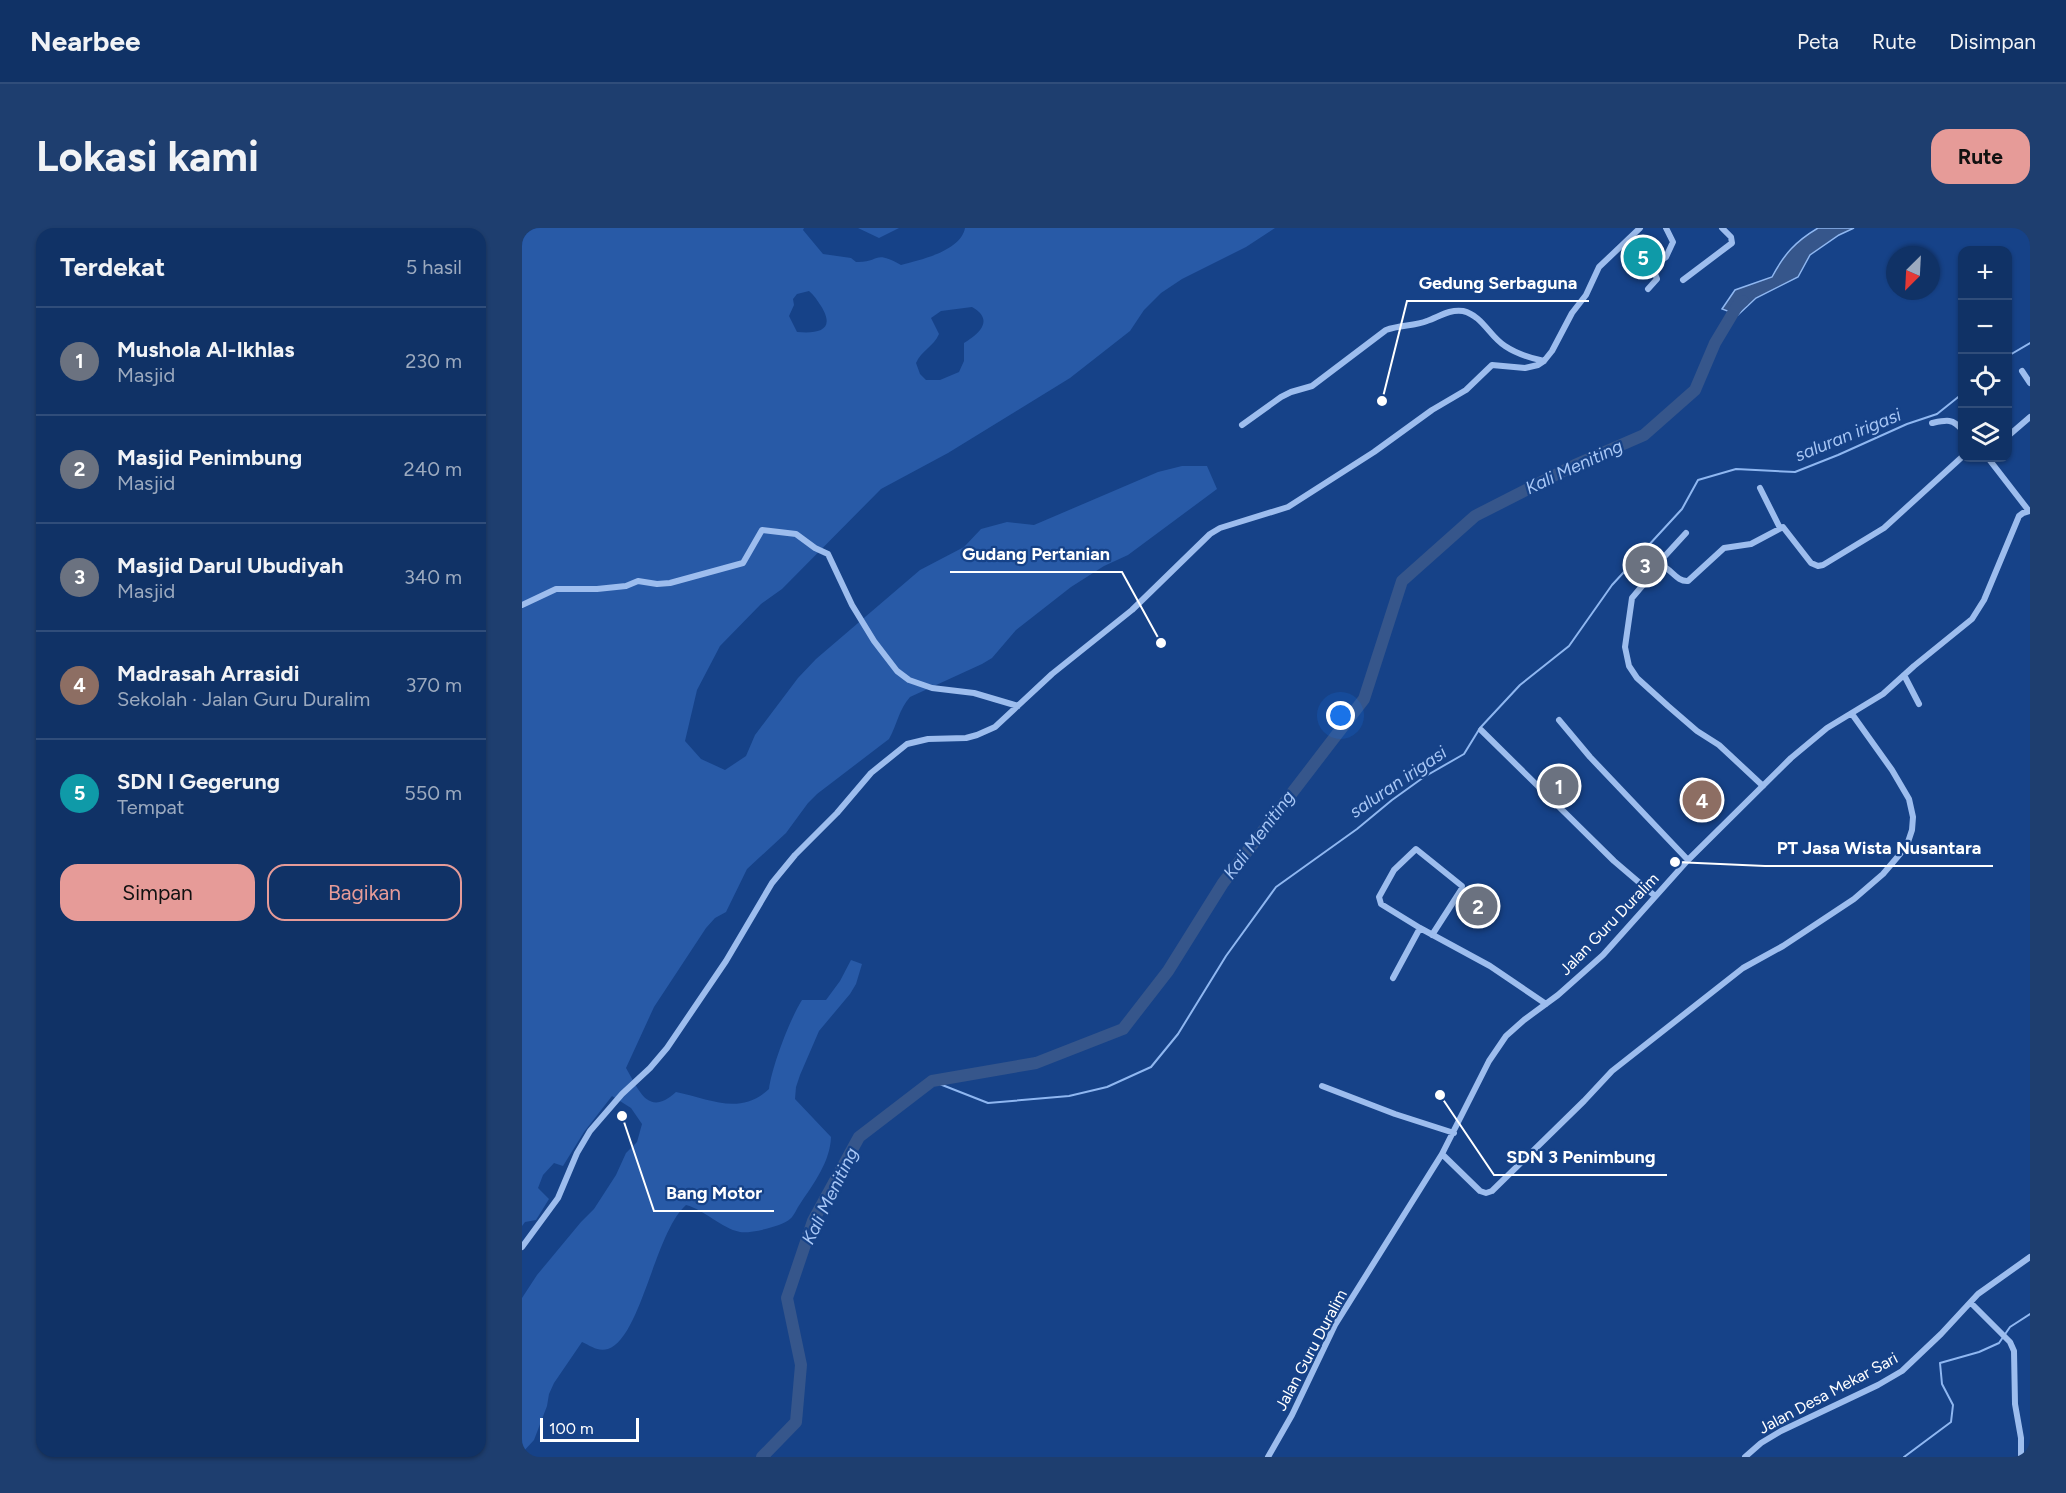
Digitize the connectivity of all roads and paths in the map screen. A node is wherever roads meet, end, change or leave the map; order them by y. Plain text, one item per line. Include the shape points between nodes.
1 (1640, 228) edge
2 (1666, 228) edge
3 (1722, 228) edge
4 (1683, 280) dead end
5 (1648, 289) dead end
6 (1544, 361) junction
7 (2022, 370) dead end
8 (2030, 383) edge
9 (2030, 417) edge
10 (1932, 423) dead end
11 (1242, 425) dead end
12 (1958, 426) edge
13 (2012, 432) edge
14 (1958, 461) edge
15 (1991, 462) edge
16 (1760, 488) dead end
17 (2029, 511) edge
18 (1780, 528) junction
19 (1686, 533) dead end
20 (1660, 565) junction
21 (522, 605) edge
22 (1904, 675) junction
23 (1919, 704) dead end
24 (1018, 706) junction
25 (1852, 714) junction
26 (1559, 720) dead end
27 (1481, 730) dead end
28 (1763, 786) junction
29 (1688, 860) junction
30 (1655, 896) junction
31 (1420, 928) junction
32 (1432, 935) junction
33 (1393, 978) dead end
34 (1546, 1004) junction
35 (1322, 1086) dead end
36 (1454, 1133) junction
37 (1442, 1154) junction
38 (522, 1246) edge
39 (2030, 1257) edge
40 (1971, 1303) junction
41 (1268, 1457) edge
42 (1745, 1457) edge
43 (2021, 1457) edge

1 - 6 street via 1599,267
2 - 5 street via 1674,242 1666,257 1652,267 1657,278
3 - 4 street via 1732,243
6 - 11 street via 1505,346 1474,316 1451,311 1426,322 1386,330 1312,386 1281,397
6 - 24 street via 1526,368 1492,365 1466,390 1288,507 1210,534 1132,610
7 - 8 street
9 - 13 street
10 - 12 street via 1952,421
14 - 18 street via 1884,528 1823,565 1813,564 1787,531
15 - 17 street
16 - 18 street
17 - 22 street, Jalan Guru Duralim via 2019,516 1978,612
18 - 20 street via 1747,545 1724,548 1688,581
19 - 20 street
20 - 28 street via 1632,598 1625,647 1629,666 1677,714 1719,745
21 - 24 street via 556,589 681,581 743,562 762,530 790,532 831,557 852,605 897,671 932,688 974,693
22 - 23 street
22 - 25 street, Jalan Guru Duralim
24 - 38 street via 995,727 977,735 918,741 898,750 795,855 772,883 726,961 667,1048 590,1131 558,1198
25 - 28 street, Jalan Guru Duralim via 1819,735
25 - 37 street via 1907,793 1911,805 1910,836 1889,868 1854,899 1737,972 1612,1071 1492,1191 1480,1191
26 - 29 street
27 - 30 street
28 - 29 street, Jalan Guru Duralim
29 - 30 street, Jalan Guru Duralim
30 - 34 street, Jalan Guru Duralim via 1603,955
31 - 32 street
31 - 32 street via 1379,900 1397,865 1416,849 1462,886
31 - 33 street
32 - 34 street via 1503,974
34 - 36 street, Jalan Guru Duralim via 1514,1028 1499,1046
35 - 36 street
36 - 37 street, Jalan Guru Duralim
37 - 41 street, Jalan Guru Duralim via 1335,1325
39 - 40 street, Jalan Desa Mekar Sari
40 - 42 street, Jalan Desa Mekar Sari via 1902,1371 1781,1431
40 - 43 street via 2010,1342 2015,1361

